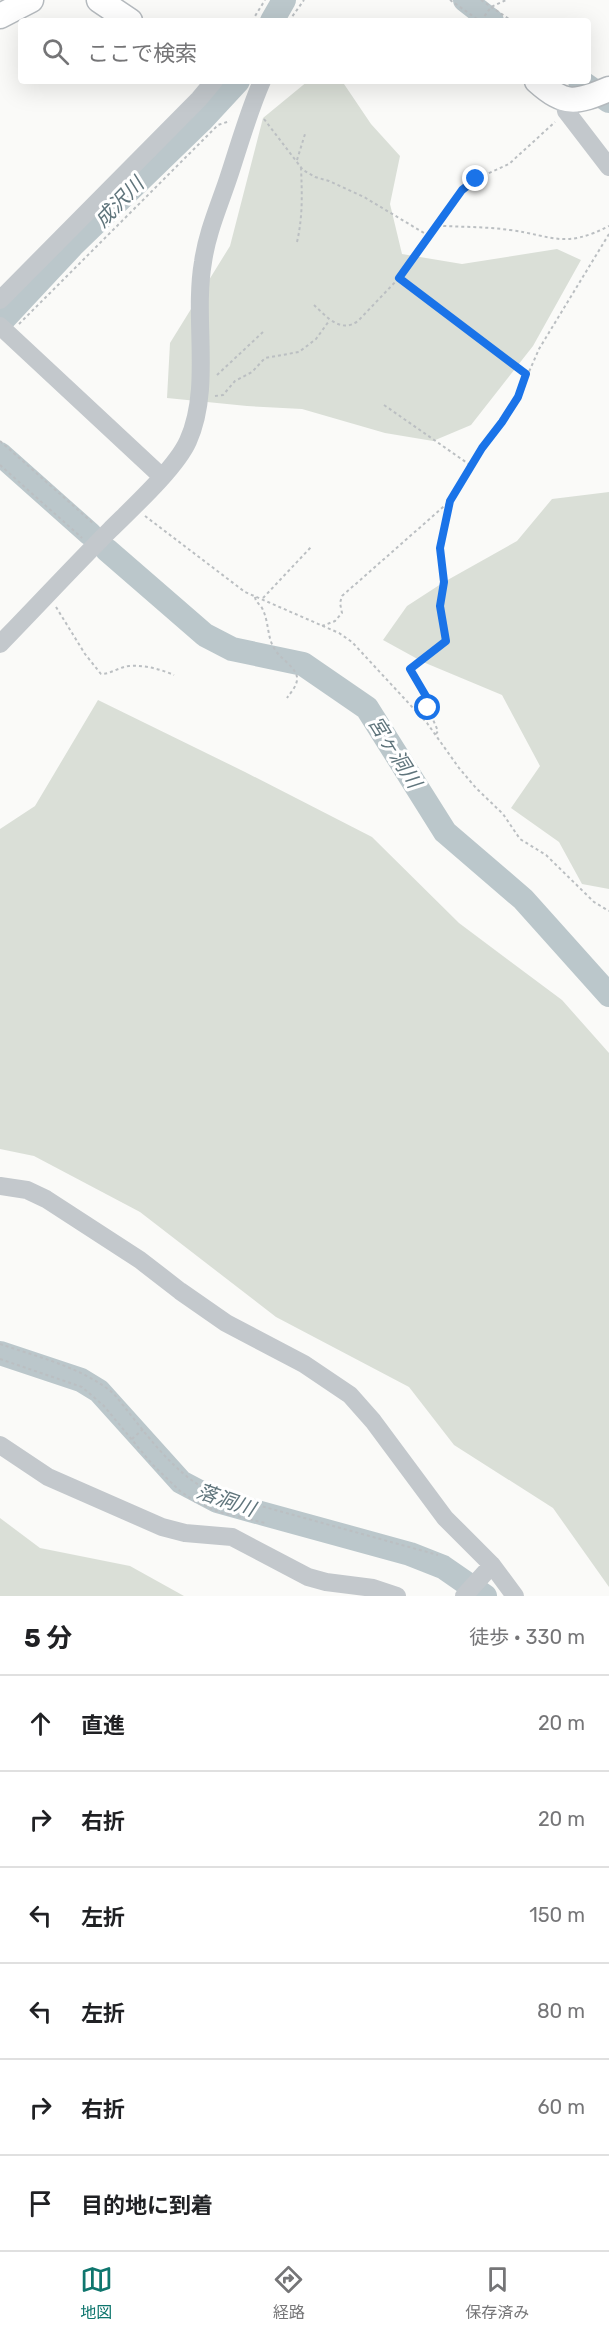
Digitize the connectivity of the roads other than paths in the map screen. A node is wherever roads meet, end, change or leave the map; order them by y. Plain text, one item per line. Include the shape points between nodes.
1 (31, 0) edge
2 (99, 0) edge
3 (0, 16) edge
4 (126, 18) edge
5 (212, 84) edge
6 (261, 84) edge
7 (541, 84) edge
8 (603, 91) edge
9 (565, 105) junction
10 (609, 167) edge
11 (0, 300) edge
12 (4, 330) edge
13 (161, 476) junction
14 (0, 644) edge
15 (0, 1186) edge
16 (0, 1445) edge
17 (492, 1565) junction
18 (469, 1589) edge
19 (397, 1596) edge
20 (515, 1596) edge

1 - 3 main road
2 - 4 main road
5 - 11 street
6 - 13 street via 203,261 199,389 187,442
7 - 9 main road
8 - 9 main road
9 - 10 street
12 - 13 street
13 - 14 street
15 - 17 street via 27,1190 46,1199 140,1260 226,1323 304,1364 350,1395 444,1518
16 - 19 street via 48,1477 162,1527 232,1537 308,1577 379,1589
17 - 18 street
17 - 20 street

